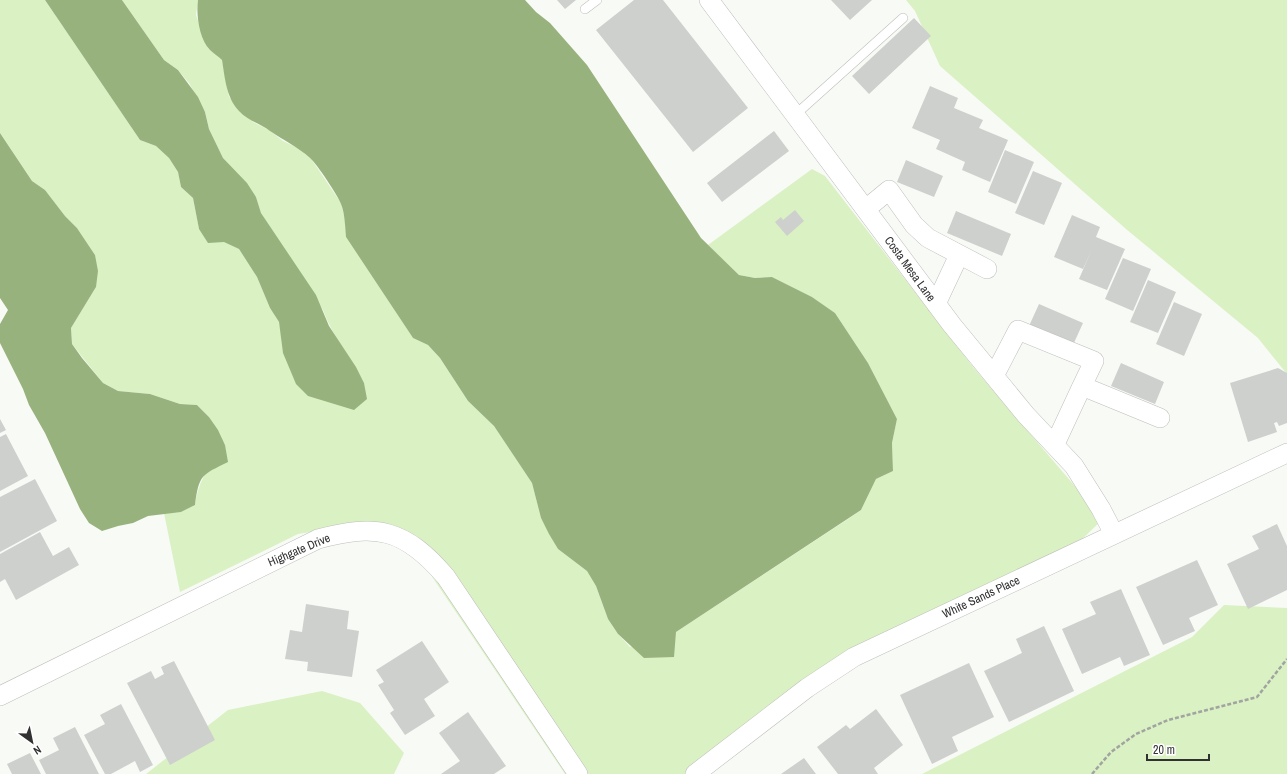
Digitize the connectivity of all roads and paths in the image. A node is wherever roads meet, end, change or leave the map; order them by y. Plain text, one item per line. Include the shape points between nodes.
1 (597, 0) edge
2 (709, 0) edge
3 (585, 9) dead end
4 (903, 18) dead end
5 (796, 115) junction
6 (866, 209) junction
7 (959, 255) junction
8 (987, 269) dead end
9 (936, 304) junction
10 (994, 376) junction
11 (1082, 386) junction
12 (1160, 418) dead end
13 (1055, 444) junction
14 (1287, 454) edge
15 (1114, 534) junction
16 (1287, 659) edge
17 (0, 696) edge
18 (578, 774) edge
19 (694, 774) edge
20 (1092, 774) edge

1 - 3 lane
2 - 5 street, Costa Mesa Lane
4 - 5 lane
5 - 6 street, Costa Mesa Lane
6 - 7 street via 889,190 914,225 928,238
6 - 9 street, Costa Mesa Lane
7 - 8 street
7 - 9 street
9 - 10 street, Costa Mesa Lane
10 - 11 street via 1018,330 1094,361
10 - 13 street, Costa Mesa Lane via 1026,415
11 - 12 street
11 - 13 street
13 - 15 street, Costa Mesa Lane via 1074,466
14 - 15 street, White Sands Place
15 - 19 street, White Sands Place via 854,657 807,688
16 - 20 path via 1257,697 1168,720 1136,734 1112,752
17 - 18 street, Highgate Drive via 318,539 364,530 387,533 410,542 429,557 446,577

